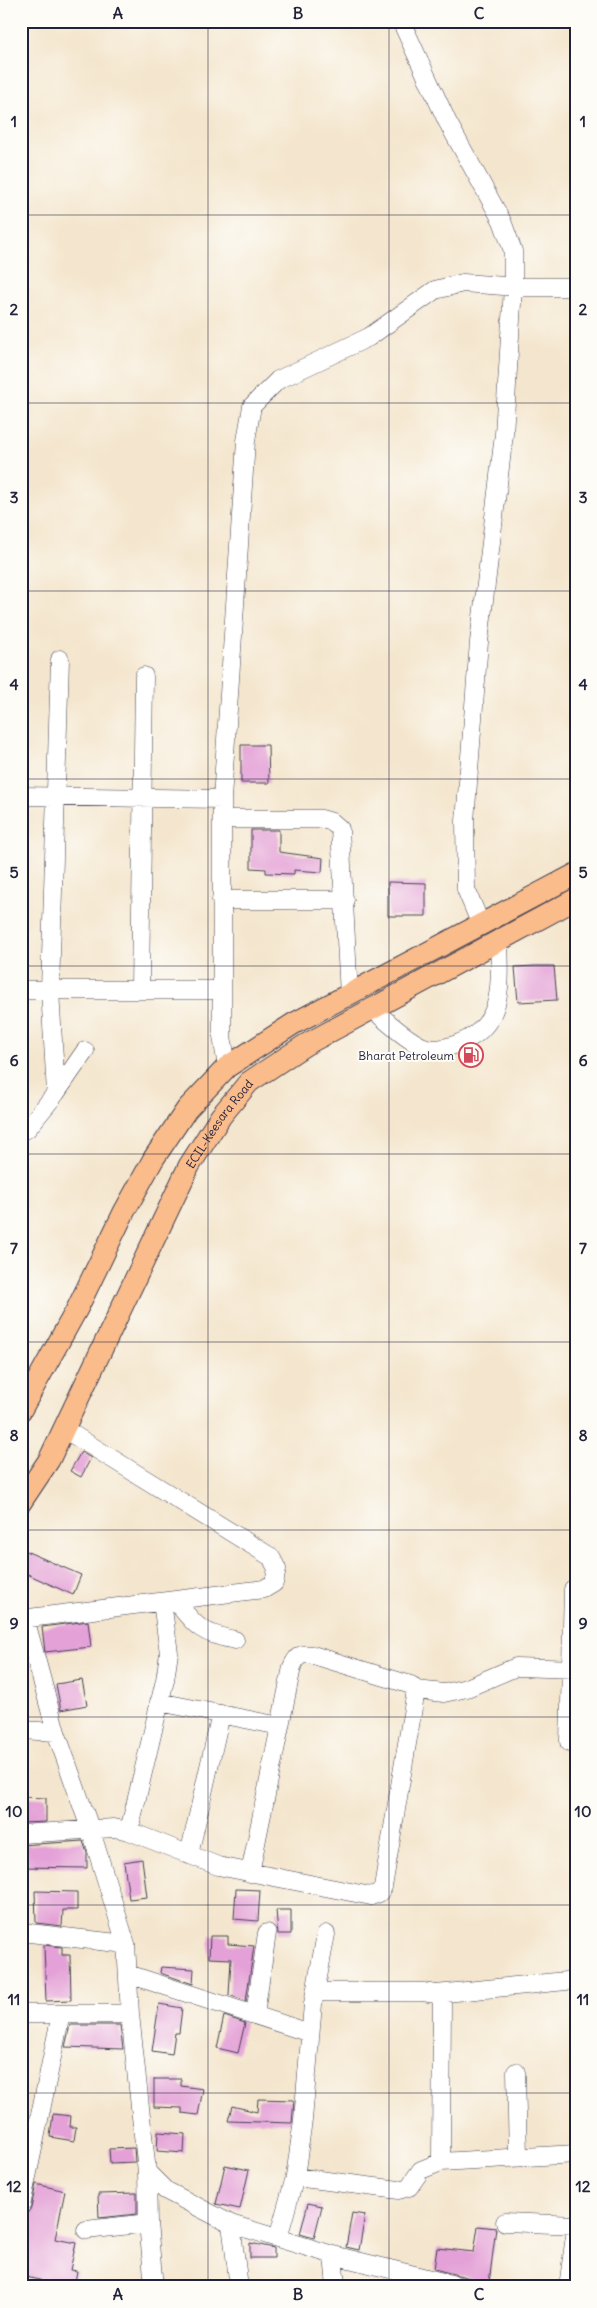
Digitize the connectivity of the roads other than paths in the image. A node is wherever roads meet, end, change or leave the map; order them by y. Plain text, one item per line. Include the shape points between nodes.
1 (401, 21) edge
2 (513, 287) junction
3 (576, 287) edge
4 (60, 659) dead end
5 (144, 676) dead end
6 (21, 796) edge
7 (57, 796) junction
8 (142, 798) junction
9 (222, 799) junction
10 (222, 819) junction
11 (576, 874) edge
12 (576, 899) edge
13 (222, 900) junction
14 (345, 900) junction
15 (481, 926) junction
16 (499, 940) junction
17 (21, 990) edge
18 (50, 990) junction
19 (140, 990) junction
20 (221, 990) junction
21 (349, 995) junction
22 (371, 1008) junction
23 (85, 1052) dead end
24 (227, 1067) junction
25 (56, 1093) junction
26 (27, 1129) dead end
27 (21, 1410) edge
28 (64, 1429) junction
29 (21, 1502) edge
30 (572, 1589) dead end
31 (169, 1602) junction
32 (23, 1619) edge
33 (235, 1640) dead end
34 (574, 1669) edge
35 (416, 1690) junction
36 (160, 1702) junction
37 (221, 1714) junction
38 (280, 1726) junction
39 (21, 1730) edge
40 (56, 1732) junction
41 (569, 1742) dead end
42 (90, 1831) junction
43 (129, 1831) junction
44 (21, 1834) edge
45 (190, 1855) junction
46 (250, 1873) junction
47 (21, 1932) edge
48 (267, 1933) dead end
49 (326, 1934) dead end
50 (126, 1944) junction
51 (128, 1974) junction
52 (576, 1980) edge
53 (315, 1992) junction
54 (436, 1994) junction
55 (21, 2014) edge
56 (61, 2014) junction
57 (130, 2014) junction
58 (255, 2014) junction
59 (310, 2033) junction
60 (516, 2072) dead end
61 (576, 2154) edge
62 (518, 2157) junction
63 (440, 2162) junction
64 (146, 2172) junction
65 (295, 2177) junction
66 (21, 2206) edge
67 (505, 2222) dead end
68 (148, 2223) junction
69 (231, 2224) junction
70 (576, 2224) edge
71 (576, 2228) edge
72 (86, 2230) dead end
73 (278, 2238) junction
74 (333, 2256) junction
75 (154, 2287) edge
76 (240, 2287) edge
77 (336, 2287) edge
78 (463, 2287) edge
79 (568, 2287) edge

1 - 2 street via 447,121 502,221 513,251
2 - 3 street
2 - 9 street via 463,283 435,290 369,337 278,380 252,406 246,441
2 - 15 street via 504,434 479,642 465,821 466,889
4 - 7 street
5 - 8 street
6 - 7 street
7 - 8 street
7 - 18 street
8 - 9 street
8 - 19 street
9 - 10 street
10 - 13 street
10 - 14 street via 322,819 332,822 341,833
11 - 15 main road
12 - 16 main road, ECIL-Keesara Road
13 - 14 street
13 - 20 street
14 - 21 street
15 - 21 main road
16 - 22 main road, ECIL-Keesara Road
16 - 22 street via 499,993 495,1010 485,1027 471,1038 444,1048 428,1048 416,1043
17 - 18 street
18 - 19 street
18 - 25 street
19 - 20 street
20 - 24 street via 222,1036
21 - 22 main road
21 - 24 main road via 292,1024
22 - 28 main road, ECIL-Keesara Road via 305,1045 249,1082 221,1116 189,1166
23 - 25 street
24 - 27 main road via 187,1109 154,1158
25 - 26 street
28 - 29 main road, ECIL-Keesara Road via 49,1460
28 - 31 street via 271,1557 277,1569 274,1584 264,1589
30 - 34 street
31 - 32 street
31 - 33 street via 199,1629 213,1636
31 - 36 street via 169,1653
32 - 40 street
34 - 35 street via 516,1667 467,1688 444,1693
34 - 41 street
35 - 38 street via 411,1685 303,1653 296,1657 292,1667
35 - 46 street via 379,1893 371,1896
36 - 37 street
36 - 43 street
37 - 38 street
37 - 45 street
38 - 46 street
39 - 40 street
40 - 42 street
42 - 43 street via 114,1828
42 - 44 street
42 - 50 street
43 - 45 street
45 - 46 street
47 - 50 street
48 - 58 street
49 - 53 street
50 - 51 street
51 - 57 street
51 - 58 street
52 - 54 street
53 - 54 street
53 - 59 street
54 - 63 street via 442,1999 443,2009
55 - 56 street
56 - 57 street
56 - 66 street
57 - 64 street
58 - 59 street
59 - 65 street
60 - 62 street
61 - 62 street
62 - 63 street
63 - 65 street via 421,2170 409,2187 399,2190
64 - 68 street
64 - 69 street via 165,2190
65 - 73 street
67 - 70 street
68 - 72 street
68 - 75 street
69 - 73 street
69 - 76 street
71 - 79 street
73 - 74 street
74 - 77 street
74 - 78 street

